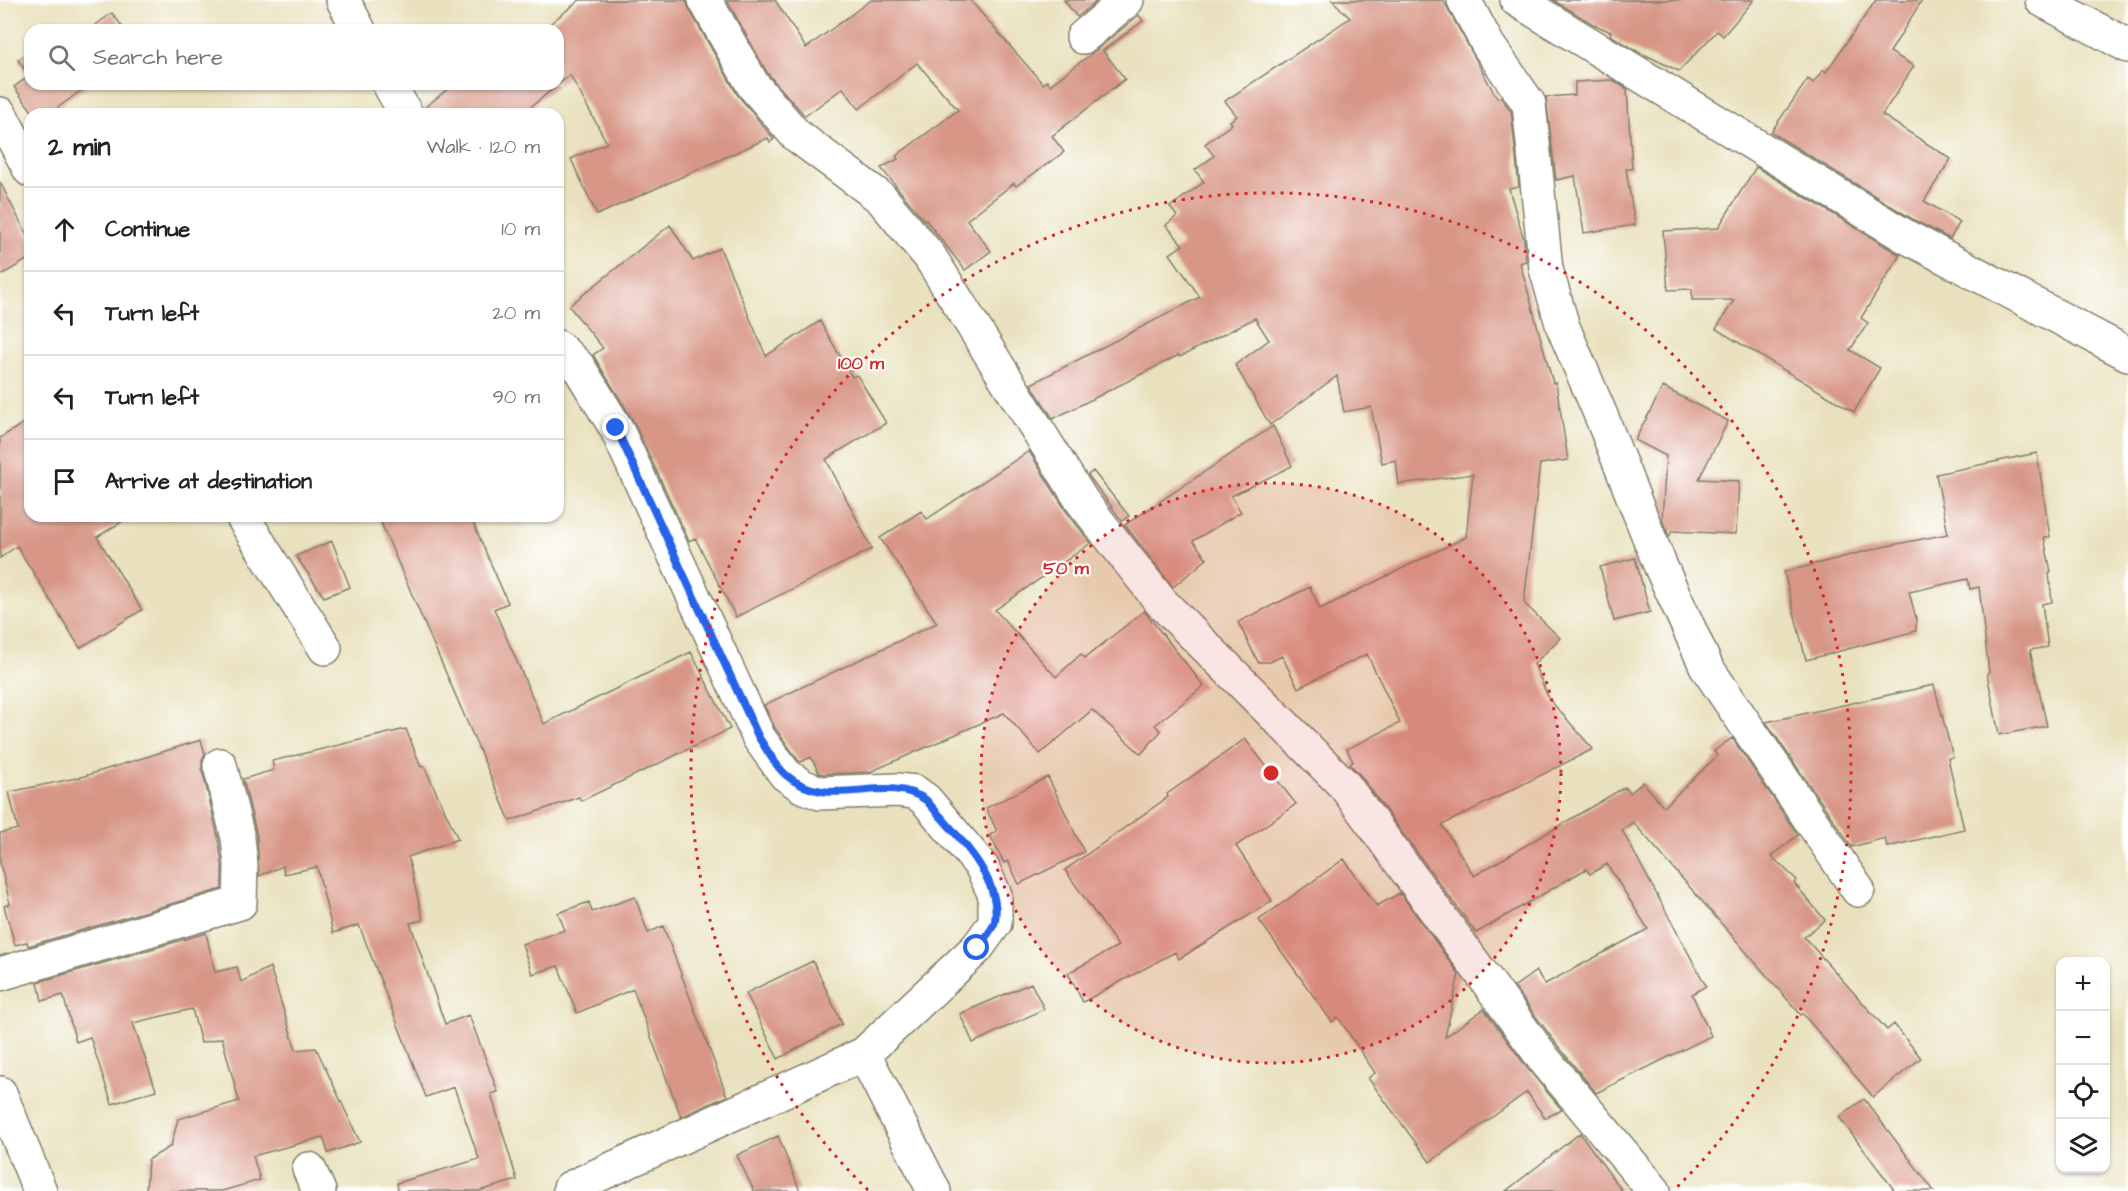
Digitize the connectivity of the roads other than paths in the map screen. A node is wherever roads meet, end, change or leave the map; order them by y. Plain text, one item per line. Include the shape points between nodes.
1 (343, 0) edge
2 (705, 0) edge
3 (1127, 0) edge
4 (1464, 0) edge
5 (1517, 0) edge
6 (2042, 0) edge
7 (356, 24) edge
8 (1083, 37) dead end
9 (2128, 46) edge
10 (392, 90) edge
11 (403, 108) edge
12 (0, 114) edge
13 (24, 159) edge
14 (564, 353) edge
15 (2128, 354) edge
16 (246, 522) edge
17 (325, 648) dead end
18 (220, 765) dead end
19 (1858, 890) dead end
20 (0, 974) edge
21 (864, 1054) junction
22 (0, 1093) edge
23 (570, 1188) dead end
24 (40, 1191) edge
25 (934, 1191) edge
26 (1654, 1191) edge

1 - 7 street
2 - 26 street via 753,85 796,135 881,198 930,257 1082,501 1161,602 1345,786 1543,1058
3 - 8 street
4 - 19 street via 1488,45 1529,104 1546,269 1563,327 1660,565 1707,669
5 - 15 street via 1905,236
6 - 9 street
10 - 11 street
12 - 13 street
14 - 21 street via 578,366 616,428 759,738 785,774 820,793 915,792 982,867 995,896 995,923 977,948
16 - 17 street
18 - 20 street via 238,838 240,903
21 - 23 street
21 - 25 street
22 - 24 street

